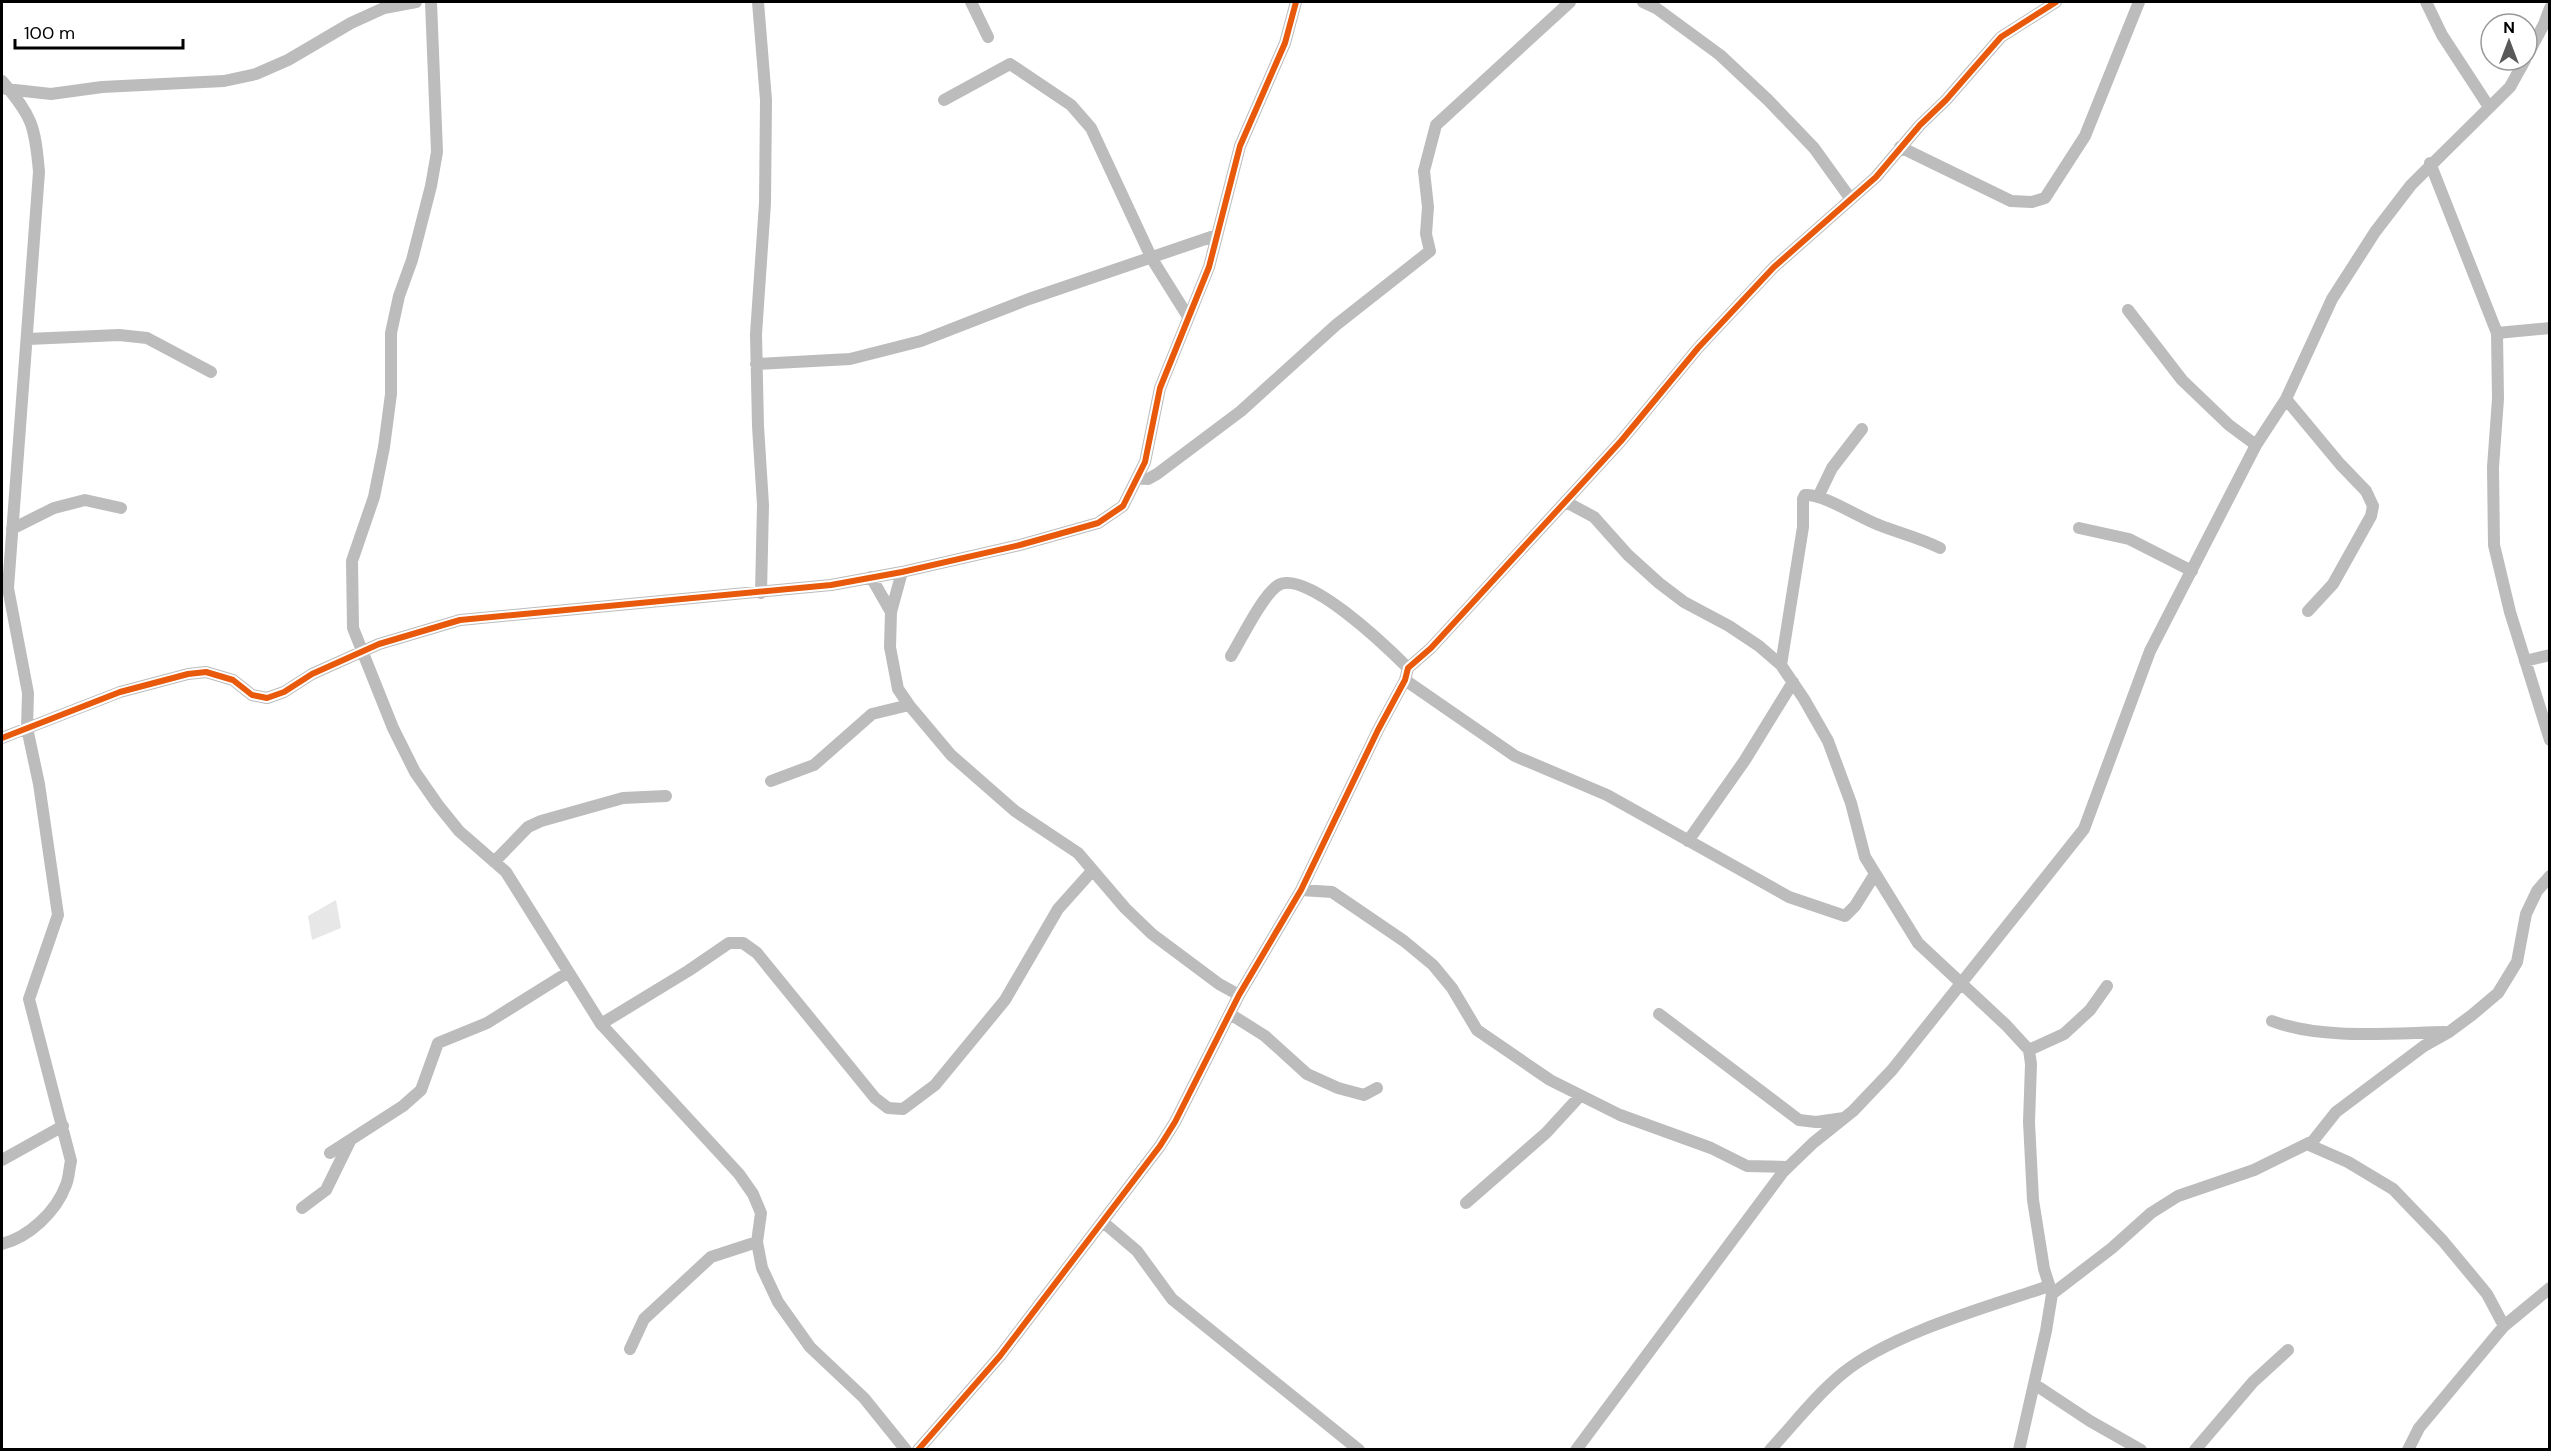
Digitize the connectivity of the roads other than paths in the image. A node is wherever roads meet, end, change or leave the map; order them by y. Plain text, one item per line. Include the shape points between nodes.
1 (416, 2) edge
2 (431, 2) edge
3 (758, 2) edge
4 (971, 2) edge
5 (1296, 2) edge
6 (1570, 2) edge
7 (1642, 2) edge
8 (2056, 2) edge
9 (2139, 2) edge
10 (2426, 2) edge
11 (2550, 8) edge
12 (2539, 31) edge
13 (988, 37) dead end
14 (2518, 72) edge
15 (4, 86) edge
16 (944, 100) dead end
17 (2489, 107) junction
18 (1900, 147) junction
19 (2430, 163) junction
20 (1850, 198) junction
21 (1217, 235) junction
22 (1152, 259) junction
23 (2128, 310) dead end
24 (1188, 315) junction
25 (2550, 328) edge
26 (2497, 333) junction
27 (28, 339) junction
28 (756, 364) junction
29 (211, 372) dead end
30 (2286, 399) junction
31 (1862, 429) dead end
32 (2256, 445) junction
33 (1137, 478) junction
34 (1818, 497) junction
35 (1566, 502) junction
36 (121, 508) dead end
37 (2079, 528) dead end
38 (8, 535) edge
39 (1940, 548) dead end
40 (2192, 571) junction
41 (902, 572) junction
42 (871, 577) junction
43 (5, 589) edge
44 (761, 593) junction
45 (2308, 611) dead end
46 (891, 612) junction
47 (363, 651) junction
48 (2550, 654) edge
49 (1231, 656) dead end
50 (2525, 661) junction
51 (1781, 665) junction
52 (1406, 674) junction
53 (1793, 682) junction
54 (909, 705) junction
55 (27, 728) junction
56 (2, 738) edge
57 (2550, 740) edge
58 (771, 781) dead end
59 (666, 796) dead end
60 (1688, 841) junction
61 (494, 862) junction
62 (1092, 871) junction
63 (1875, 874) junction
64 (2550, 876) edge
65 (1301, 890) junction
66 (567, 973) junction
67 (1962, 984) junction
68 (2107, 986) dead end
69 (1239, 995) junction
70 (1230, 1014) junction
71 (1659, 1014) dead end
72 (2272, 1021) dead end
73 (601, 1024) junction
74 (2449, 1032) junction
75 (2029, 1050) junction
76 (1377, 1088) dead end
77 (1580, 1096) junction
78 (1845, 1117) junction
79 (63, 1126) junction
80 (351, 1139) junction
81 (2307, 1144) junction
82 (330, 1153) dead end
83 (2, 1160) edge
84 (1787, 1167) junction
85 (1466, 1203) dead end
86 (302, 1208) dead end
87 (1103, 1222) junction
88 (757, 1242) junction
89 (2, 1244) edge
90 (2550, 1287) edge
91 (2050, 1290) junction
92 (2504, 1326) junction
93 (630, 1349) dead end
94 (2288, 1350) dead end
95 (2034, 1384) junction
96 (906, 1449) edge
97 (918, 1449) edge
98 (1359, 1449) edge
99 (1576, 1449) edge
100 (1770, 1449) edge
101 (2019, 1449) edge
102 (2141, 1449) edge
103 (2195, 1449) edge
104 (2408, 1449) edge

1 - 15 street via 384,8 256,74 198,83 102,87 51,94
2 - 47 street via 437,152 392,333 391,394 376,487 352,561 353,628
3 - 28 street via 766,100
4 - 13 street
5 - 21 street via 1286,43 1240,146
6 - 33 street via 1436,125 1424,171 1430,250 1336,325 1241,411 1157,474 1148,479
7 - 20 street via 1720,55 1768,100 1814,148
8 - 18 street via 2001,37
9 - 18 street via 2085,136 2045,198 2011,201
10 - 17 street
11 - 12 street
14 - 17 street via 2510,87
15 - 27 street via 32,121 39,172
16 - 22 street via 1010,64 1071,105 1091,128
17 - 19 street
18 - 20 street via 1876,177
19 - 26 street
19 - 30 street via 2375,232 2332,299
20 - 35 street via 1774,267 1698,348
21 - 22 street
21 - 24 street via 1209,267
22 - 24 street
22 - 28 street via 1029,299 921,341 850,358
23 - 32 street via 2182,380
24 - 33 street via 1160,388 1145,462
25 - 26 street
26 - 50 street via 2494,545
27 - 29 street via 119,335 147,338
27 - 38 street
28 - 44 street via 763,504
30 - 32 street
30 - 45 street via 2366,491 2373,506 2334,584
31 - 34 street via 1832,468
32 - 40 street
33 - 41 street via 1124,506 1098,523
34 - 39 street
34 - 51 street via 1809,495 1803,499 1803,527
35 - 51 street via 1594,517 1628,555 1684,602 1729,626
35 - 52 street
36 - 38 street via 85,500 54,508
37 - 40 street via 2128,539
38 - 43 street
40 - 67 street via 2150,651 2084,830
41 - 42 street
41 - 46 street
42 - 44 street
42 - 46 street
43 - 55 street via 28,693
44 - 47 street via 460,620
46 - 54 street via 890,647 898,689
47 - 55 street via 267,698 252,695 233,680 206,672 188,674 120,692
47 - 61 street via 415,772 459,831
48 - 50 street
49 - 52 street via 1268,595 1284,582 1292,582 1368,629
50 - 57 street
51 - 53 street
52 - 60 street via 1515,756 1607,795
52 - 65 street
53 - 60 street
53 - 63 street via 1828,741 1851,803 1865,857
54 - 58 street via 872,714 814,765
54 - 62 street via 951,755 1015,811 1078,853
55 - 56 street
55 - 79 street via 58,915 28,999
59 - 61 street via 623,798 541,821 528,827
60 - 63 street via 1790,897 1845,916
61 - 66 street via 506,872
62 - 69 street via 1152,934
62 - 73 street via 1058,909 1005,1000 950,1069 917,1101 903,1108 888,1108 875,1098 757,953 742,943 729,943
63 - 67 street via 1918,943
64 - 74 street via 2530,906 2517,962 2498,993
65 - 69 street
65 - 77 street via 1332,892 1404,941 1433,965 1452,988 1477,1030 1526,1065
66 - 73 street
66 - 80 street via 487,1023 438,1043 421,1090
67 - 75 street
67 - 78 street via 1892,1070
68 - 75 street via 2090,1010 2064,1034
69 - 70 street
70 - 76 street via 1264,1036 1307,1074 1364,1095
70 - 87 street via 1175,1122
71 - 78 street via 1799,1120 1816,1122
72 - 74 street via 2316,1033
73 - 88 street via 744,1180 761,1213
74 - 81 street via 2424,1046 2336,1112
75 - 91 street via 2033,1200
77 - 84 street via 1747,1166
77 - 85 street via 1546,1133
78 - 84 street
79 - 83 street
79 - 89 street via 71,1161 66,1185 51,1210 27,1234
80 - 82 street
80 - 86 street via 326,1190
81 - 91 street via 2254,1170 2178,1196
81 - 92 street via 2348,1162 2393,1189 2487,1294
84 - 99 street
87 - 97 street via 1000,1356
87 - 98 street via 1137,1251 1172,1299
88 - 93 street via 711,1257 644,1319
88 - 96 street via 768,1284 792,1322 810,1347 864,1398
90 - 92 street
91 - 95 street
91 - 100 street via 1958,1317 1865,1358 1842,1374
92 - 104 street via 2419,1428
94 - 103 street
95 - 101 street
95 - 102 street

